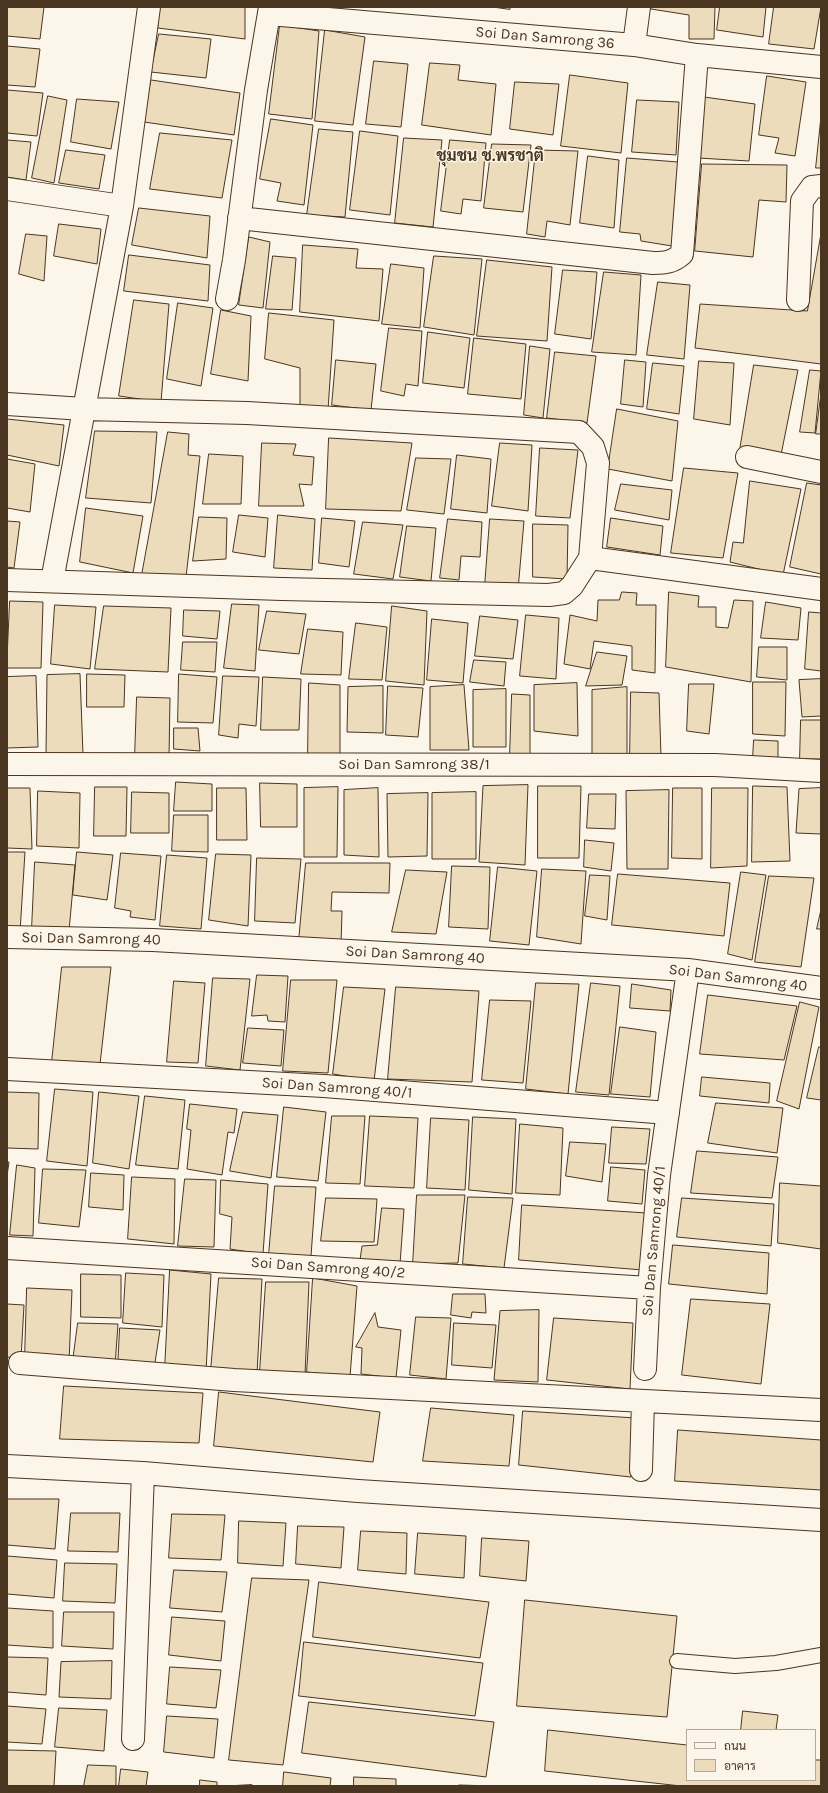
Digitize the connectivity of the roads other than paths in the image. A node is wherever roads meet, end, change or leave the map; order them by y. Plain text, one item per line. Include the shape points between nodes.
1 (149, 7) edge
2 (639, 7) edge
3 (270, 10) edge
4 (634, 45) junction
5 (697, 55) junction
6 (821, 67) edge
7 (821, 186) edge
8 (7, 189) edge
9 (122, 206) junction
10 (239, 218) junction
11 (227, 299) dead end
12 (798, 300) dead end
13 (7, 404) edge
14 (84, 409) junction
15 (747, 457) dead end
16 (821, 472) edge
17 (590, 558) junction
18 (7, 580) edge
19 (52, 581) junction
20 (821, 589) edge
21 (7, 764) edge
22 (821, 771) edge
23 (7, 937) edge
24 (688, 970) junction
25 (821, 988) edge
26 (7, 1069) edge
27 (668, 1113) junction
28 (7, 1248) edge
29 (649, 1288) junction
30 (20, 1363) dead end
31 (645, 1369) dead end
32 (643, 1401) junction
33 (821, 1410) edge
34 (7, 1466) edge
35 (641, 1470) dead end
36 (143, 1473) junction
37 (821, 1520) edge
38 (821, 1655) edge
39 (677, 1661) dead end
40 (133, 1739) dead end

1 - 9 street
2 - 4 street
3 - 4 street, Soi Dan Samrong 36
3 - 10 street via 256,90
4 - 5 street, Soi Dan Samrong 36
5 - 6 street, Soi Dan Samrong 36
5 - 10 street via 682,254 675,260 666,263 653,262
7 - 12 street via 812,187 802,201
8 - 9 street
9 - 14 street
10 - 11 street
13 - 14 street
14 - 17 street via 247,413 579,432 593,447 598,463
14 - 19 street
15 - 16 street
17 - 19 street via 572,586 564,593 549,595
17 - 20 street
18 - 19 street
21 - 22 street, Soi Dan Samrong 38/1 via 715,765
23 - 24 street, Soi Dan Samrong 40 via 153,940
24 - 25 street, Soi Dan Samrong 40
24 - 27 street, Soi Dan Samrong 40/1
26 - 27 street, Soi Dan Samrong 40/1 via 324,1086
27 - 29 street, Soi Dan Samrong 40/1 via 659,1175
28 - 29 street, Soi Dan Samrong 40/2
29 - 31 street, Soi Dan Samrong 40/1
30 - 32 street via 234,1380
32 - 33 street
32 - 35 street
34 - 36 street
36 - 37 street via 374,1492
36 - 40 street
38 - 39 lane via 776,1663 735,1666

